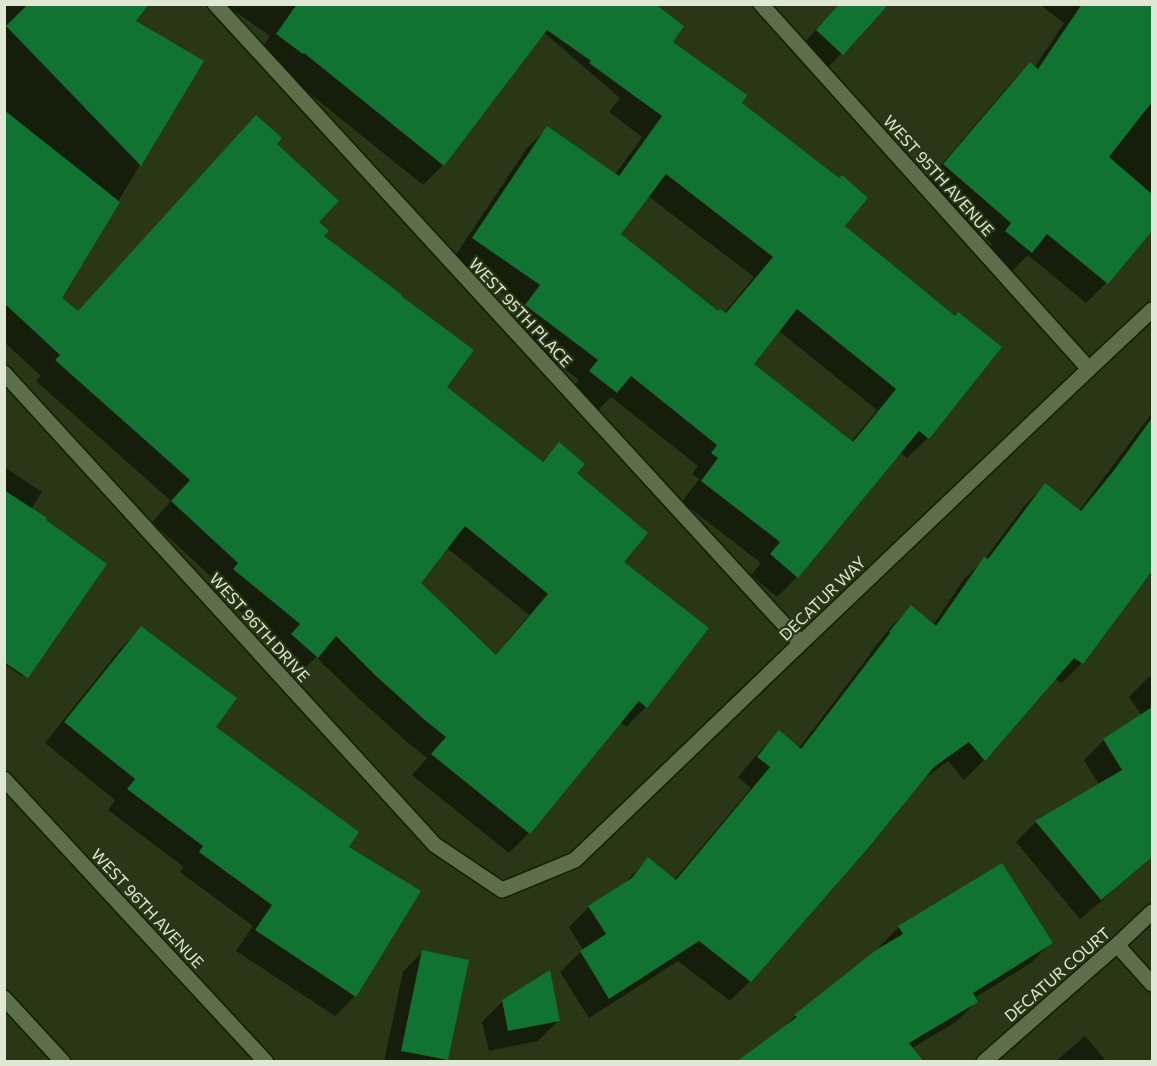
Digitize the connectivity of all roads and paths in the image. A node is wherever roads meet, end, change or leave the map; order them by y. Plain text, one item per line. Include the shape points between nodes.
1 (215, 4) edge
2 (761, 4) edge
3 (1152, 310) edge
4 (1089, 369) junction
5 (4, 373) edge
6 (801, 643) junction
7 (4, 778) edge
8 (502, 890) joint
9 (1152, 912) edge
10 (1117, 945) junction
11 (1152, 984) edge
12 (4, 998) edge
13 (63, 1062) edge
14 (266, 1062) edge
15 (984, 1062) edge

1 - 6 street, WEST 95TH PLACE
2 - 4 street, WEST 95TH AVENUE
3 - 4 street, DECATUR WAY
4 - 6 street, DECATUR WAY
5 - 8 street, WEST 96TH DRIVE via 435,845
6 - 8 street, DECATUR WAY via 575,860
7 - 14 street, WEST 96TH AVENUE
9 - 10 street, DECATUR COURT
10 - 11 street
10 - 15 street, DECATUR COURT
12 - 13 street

